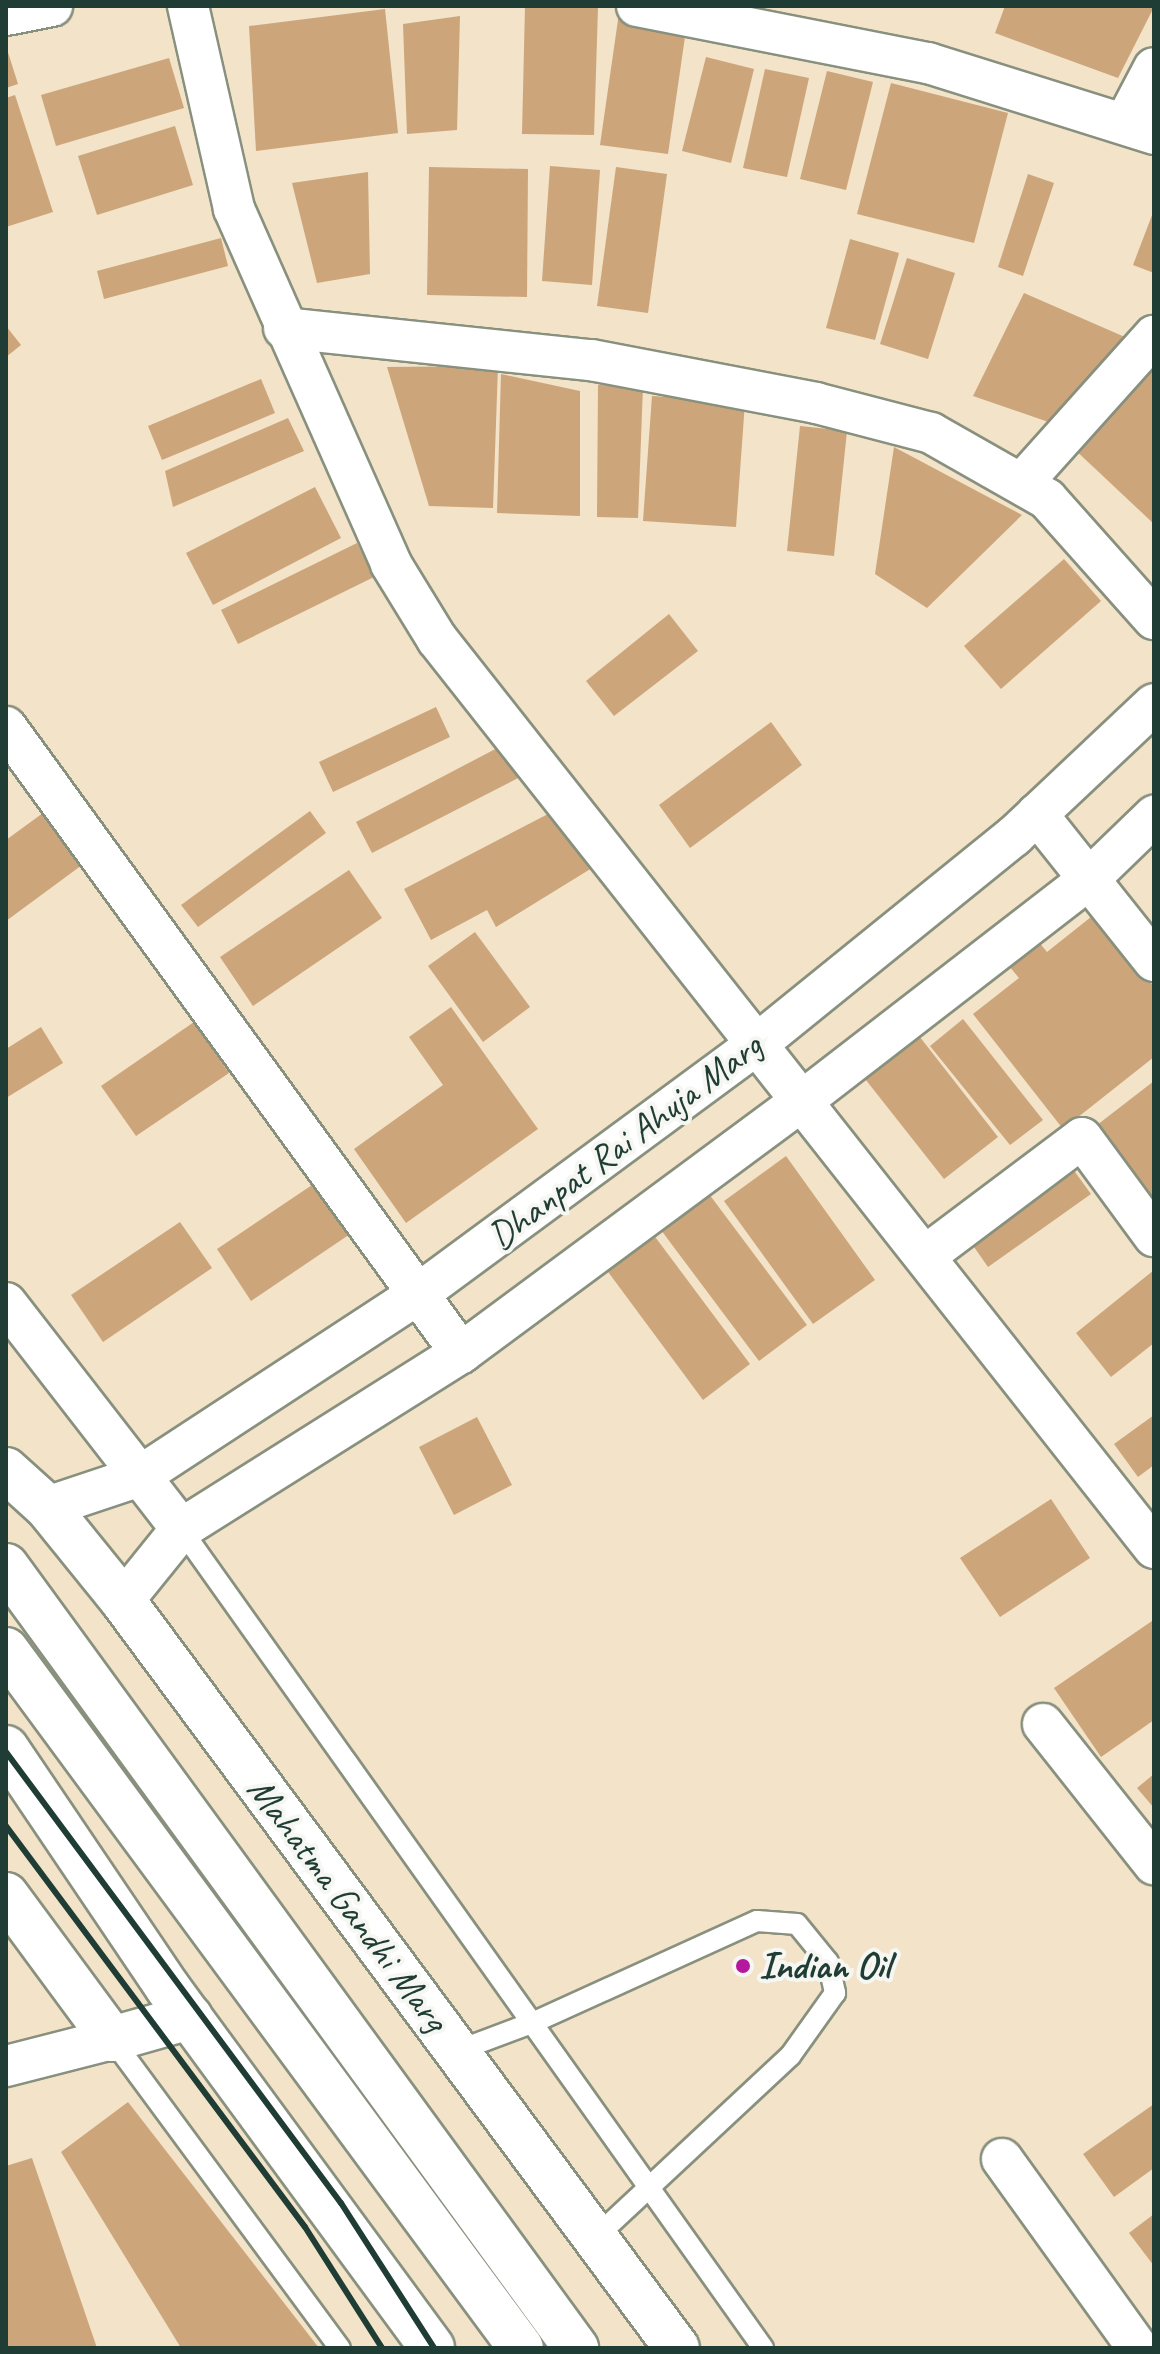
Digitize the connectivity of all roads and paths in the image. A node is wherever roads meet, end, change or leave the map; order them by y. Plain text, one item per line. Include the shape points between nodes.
1 (52, 6) edge
2 (188, 6) edge
3 (637, 6) edge
4 (6, 15) edge
5 (1154, 68) edge
6 (1140, 128) edge
7 (284, 328) junction
8 (1154, 336) edge
9 (1022, 483) junction
10 (1154, 619) edge
11 (1154, 704) edge
12 (6, 727) edge
13 (1037, 814) junction
14 (1154, 816) edge
15 (1089, 879) junction
16 (1154, 961) edge
17 (757, 1044) junction
18 (802, 1101) junction
19 (1154, 1236) edge
20 (925, 1256) junction
21 (418, 1294) junction
22 (6, 1303) edge
23 (461, 1353) junction
24 (6, 1470) edge
25 (140, 1476) junction
26 (47, 1507) junction
27 (181, 1529) junction
28 (1154, 1548) edge
29 (6, 1566) edge
30 (123, 1601) junction
31 (6, 1650) edge
32 (1043, 1724) dead end
33 (6, 1748) edge
34 (1154, 1864) edge
35 (6, 1895) edge
36 (190, 2017) junction
37 (532, 2023) junction
38 (112, 2039) junction
39 (457, 2051) junction
40 (6, 2066) edge
41 (1002, 2159) dead end
42 (647, 2185) junction
43 (595, 2238) junction
44 (340, 2348) edge
45 (432, 2348) edge
46 (521, 2348) edge
47 (576, 2348) edge
48 (677, 2348) edge
49 (763, 2348) edge
50 (1138, 2348) edge

1 - 4 street
2 - 7 street via 234,209
3 - 6 street via 928,63
5 - 6 street
7 - 9 street via 591,360 816,403 931,433
7 - 17 street via 391,564 437,639
8 - 9 street
9 - 10 street via 1047,499
11 - 13 street, Dhanpat Rai Ahuja Marg
12 - 21 street
13 - 15 street
13 - 17 street, Dhanpat Rai Ahuja Marg
14 - 15 street, Dhanpat Rai Ahuja Marg
15 - 16 street
15 - 18 street, Dhanpat Rai Ahuja Marg
17 - 18 street
17 - 21 street, Dhanpat Rai Ahuja Marg
18 - 20 street
18 - 23 street, Dhanpat Rai Ahuja Marg
19 - 20 street via 1082,1138
20 - 28 street
21 - 23 street
21 - 25 street, Dhanpat Rai Ahuja Marg
22 - 25 street
23 - 27 street, Dhanpat Rai Ahuja Marg
24 - 26 main road, Mahatma Gandhi Marg
25 - 26 street, Dhanpat Rai Ahuja Marg
25 - 27 street
26 - 30 main road, Mahatma Gandhi Marg
27 - 30 street, Dhanpat Rai Ahuja Marg
27 - 37 lane
29 - 47 main road, Mahatma Gandhi Marg
30 - 39 main road, Mahatma Gandhi Marg
31 - 46 main road
32 - 34 street
33 - 36 main road
35 - 38 main road
36 - 38 main road
36 - 45 main road
37 - 39 lane
37 - 42 lane
37 - 42 lane via 757,1921 797,1924 828,1962 835,1993 790,2056
38 - 40 street
38 - 44 lane
39 - 43 main road, Mahatma Gandhi Marg
41 - 50 street
42 - 43 lane
42 - 49 lane
43 - 48 main road, Mahatma Gandhi Marg

